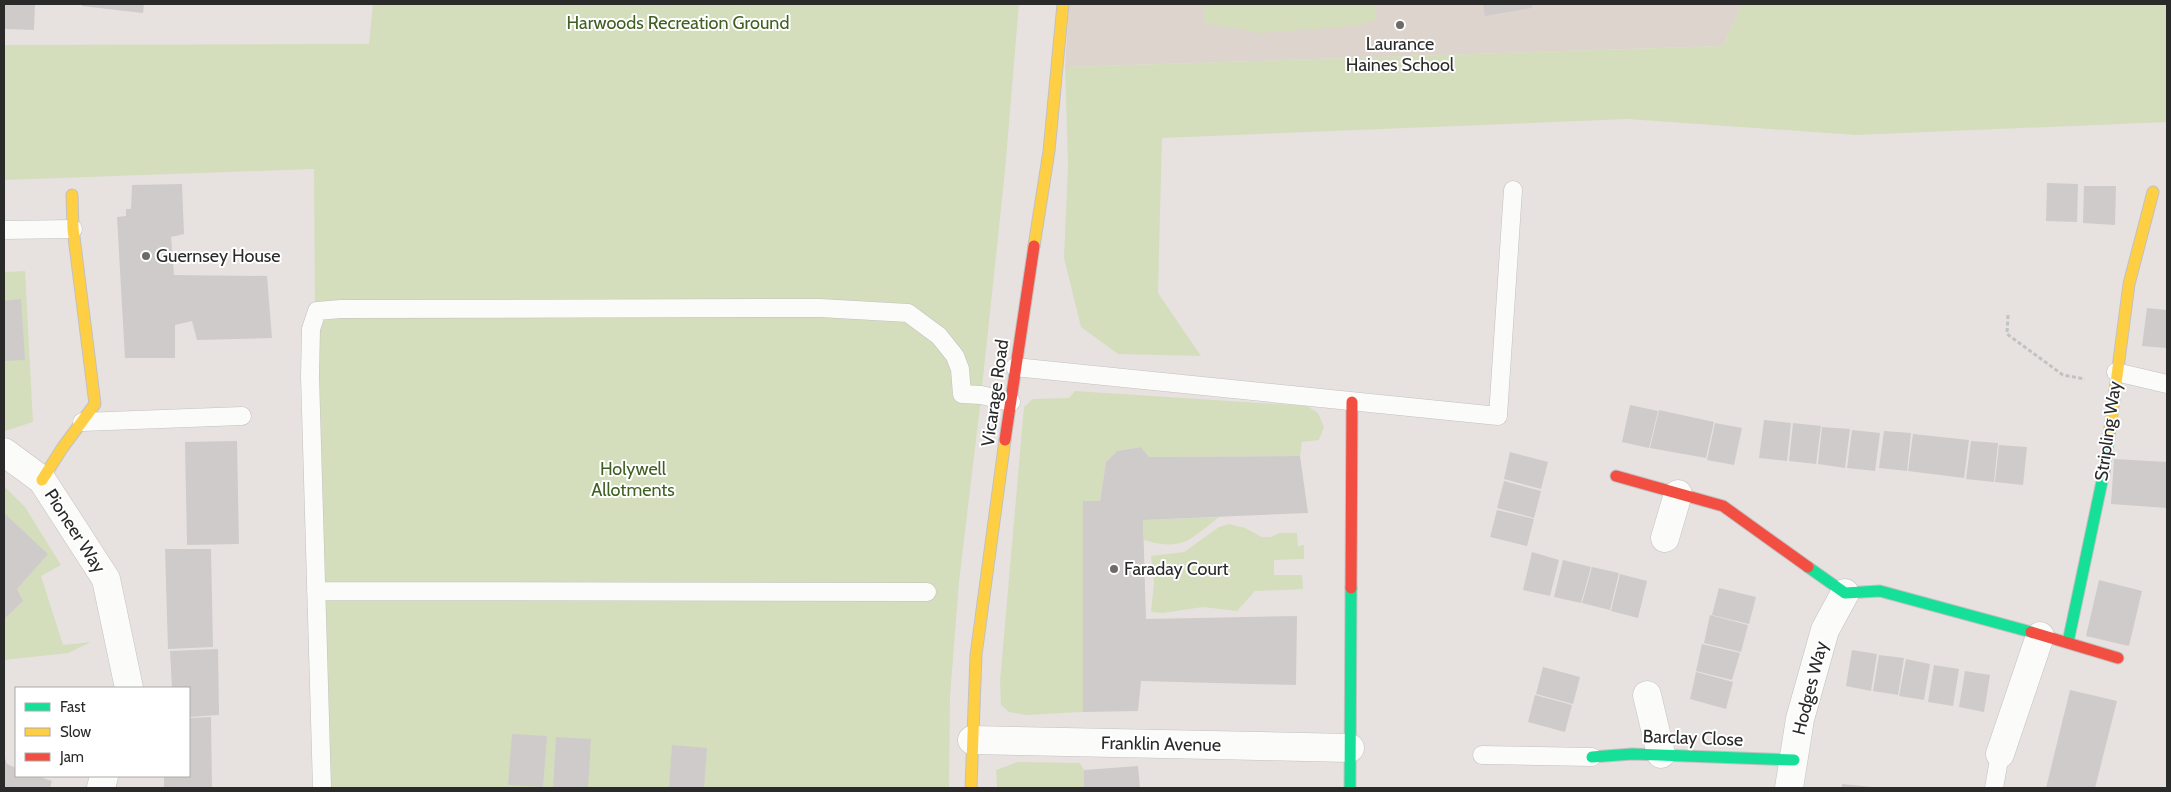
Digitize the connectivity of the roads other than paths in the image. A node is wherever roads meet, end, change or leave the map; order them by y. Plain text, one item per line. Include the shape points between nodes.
1 (1063, 6) edge
2 (1513, 190) dead end
3 (2153, 192) dead end
4 (72, 195) dead end
5 (73, 229) junction
6 (4, 230) edge
7 (1015, 367) junction
8 (2116, 378) junction
9 (2167, 384) edge
10 (1011, 402) junction
11 (1352, 402) junction
12 (242, 416) dead end
13 (82, 422) junction
14 (4, 452) edge
15 (1616, 476) dead end
16 (42, 480) junction
17 (1678, 494) junction
18 (1665, 538) dead end
19 (316, 591) junction
20 (928, 592) dead end
21 (1845, 593) junction
22 (2040, 636) junction
23 (2068, 642) junction
24 (2118, 658) dead end
25 (130, 687) edge
26 (1647, 695) dead end
27 (972, 740) junction
28 (1350, 748) junction
29 (1661, 754) junction
30 (2000, 754) joint
31 (1482, 755) dead end
32 (1592, 757) joint
33 (1794, 760) junction
34 (322, 788) edge
35 (971, 788) edge
36 (1350, 788) edge
37 (1789, 788) edge
38 (1994, 788) edge

1 - 7 street, Vicarage Road via 1049,151
2 - 11 lane via 1498,416
3 - 8 street, Stripling Way via 2129,284
4 - 5 street
5 - 6 lane
5 - 13 street via 95,404
7 - 10 street, Vicarage Road
7 - 11 lane
8 - 9 lane
8 - 23 street, Stripling Way via 2104,472
10 - 19 lane via 962,394 960,369 955,356 938,336 908,313 820,308 317,311 311,329 310,376
10 - 27 street, Vicarage Road via 976,655
11 - 28 street
12 - 13 lane
13 - 16 street
14 - 16 street, Pioneer Way
15 - 17 street
16 - 25 street, Pioneer Way via 106,579
17 - 18 street
17 - 21 street via 1723,506
19 - 20 lane
19 - 34 lane
21 - 22 street via 1880,591
21 - 33 street, Hodges Way via 1825,630 1800,719
22 - 23 street
22 - 30 street
23 - 24 street
26 - 29 street
27 - 28 street, Franklin Avenue
27 - 35 street, Vicarage Road
28 - 36 street
29 - 32 street, Barclay Close
29 - 33 street, Barclay Close
30 - 38 lane
31 - 32 lane
33 - 37 street, Hodges Way

